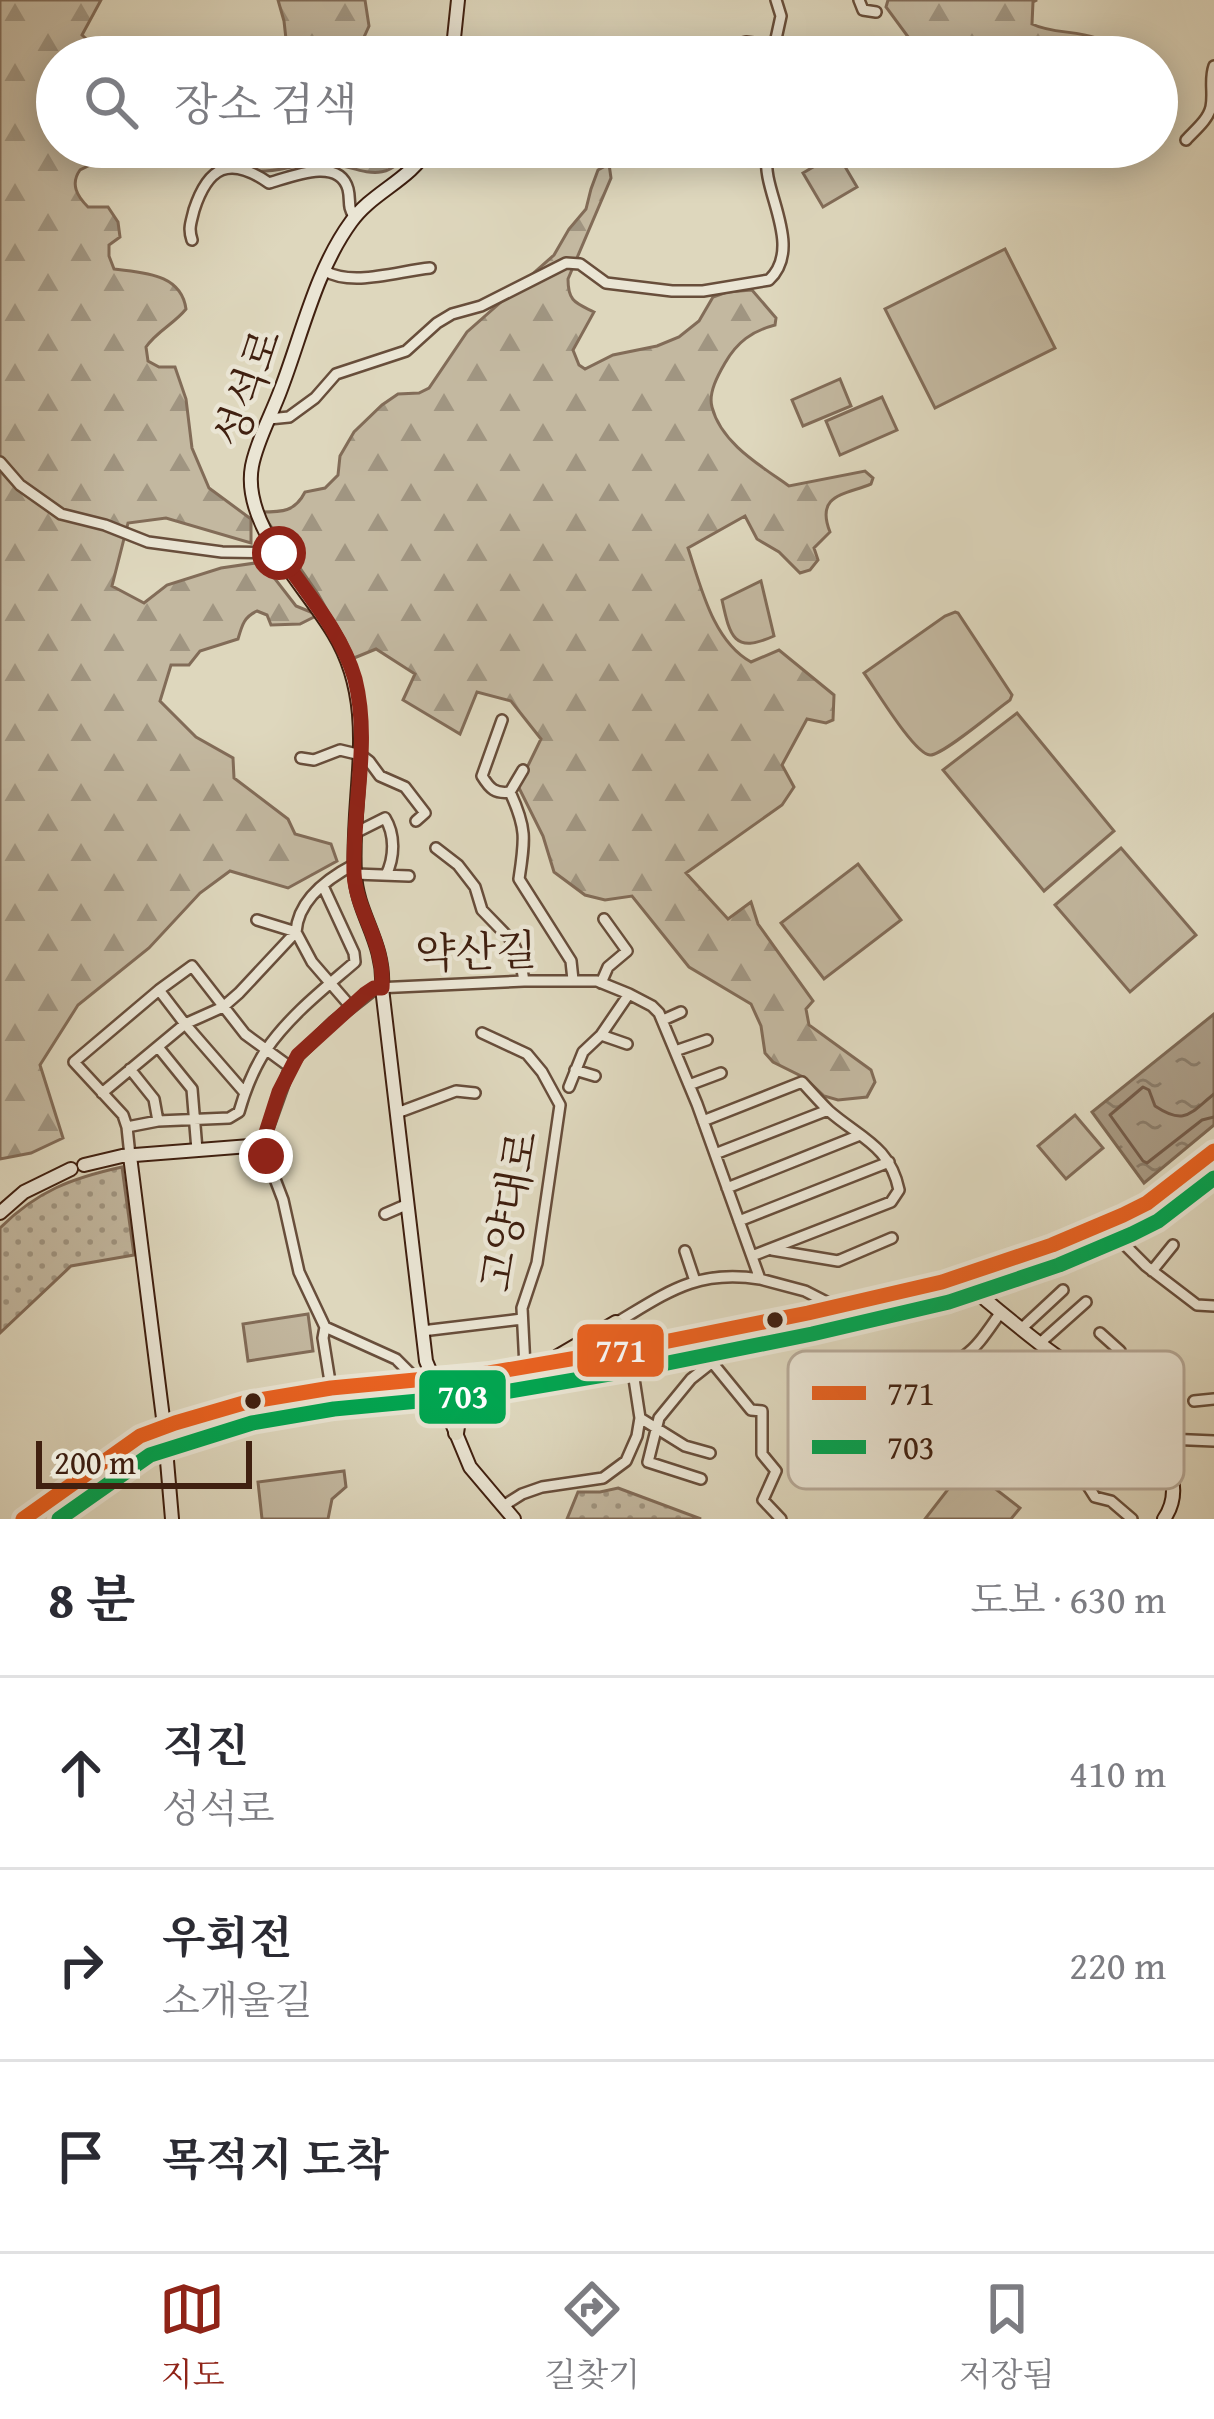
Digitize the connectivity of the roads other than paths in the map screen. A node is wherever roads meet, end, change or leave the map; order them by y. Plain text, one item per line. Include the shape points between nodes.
1 (458, 0) edge
2 (776, 0) edge
3 (859, 0) edge
4 (876, 13) dead end
5 (454, 36) edge
6 (777, 36) edge
7 (1214, 66) edge
8 (1186, 140) dead end
9 (226, 168) edge
10 (233, 168) edge
11 (413, 168) edge
12 (767, 168) edge
13 (354, 216) junction
14 (192, 240) dead end
15 (430, 268) dead end
16 (325, 271) junction
17 (269, 419) junction
18 (0, 462) edge
19 (279, 553) junction
20 (502, 720) dead end
21 (361, 755) junction
22 (301, 758) dead end
23 (314, 760) junction
24 (523, 770) dead end
25 (314, 775) dead end
26 (510, 792) junction
27 (416, 821) dead end
28 (357, 832) junction
29 (436, 848) dead end
30 (355, 869) junction
31 (386, 875) junction
32 (409, 876) dead end
33 (323, 886) junction
34 (604, 919) dead end
35 (257, 920) dead end
36 (296, 932) junction
37 (573, 980) junction
38 (524, 981) junction
39 (330, 983) junction
40 (601, 983) junction
41 (382, 988) junction
42 (159, 990) junction
43 (629, 994) junction
44 (223, 1006) junction
45 (351, 1007) junction
46 (681, 1012) dead end
47 (663, 1020) junction
48 (184, 1024) junction
49 (482, 1033) dead end
50 (601, 1035) junction
51 (707, 1040) dead end
52 (627, 1044) dead end
53 (158, 1047) junction
54 (266, 1050) junction
55 (675, 1051) junction
56 (290, 1066) junction
57 (130, 1070) junction
58 (574, 1070) junction
59 (721, 1073) dead end
60 (595, 1076) dead end
61 (689, 1085) junction
62 (569, 1088) dead end
63 (102, 1093) junction
64 (245, 1093) junction
65 (475, 1093) dead end
66 (828, 1110) junction
67 (397, 1114) junction
68 (195, 1119) junction
69 (703, 1120) junction
70 (158, 1121) junction
71 (127, 1127) junction
72 (860, 1135) junction
73 (262, 1145) junction
74 (197, 1150) junction
75 (715, 1154) junction
76 (1214, 1154) edge
77 (130, 1156) junction
78 (890, 1162) junction
79 (727, 1187) junction
80 (408, 1204) junction
81 (0, 1213) edge
82 (385, 1214) dead end
83 (739, 1221) junction
84 (1107, 1227) junction
85 (892, 1238) dead end
86 (1174, 1245) dead end
87 (772, 1250) junction
88 (685, 1251) dead end
89 (752, 1256) junction
90 (1152, 1271) junction
91 (760, 1279) junction
92 (962, 1280) junction
93 (695, 1281) junction
94 (1063, 1290) dead end
95 (1086, 1302) dead end
96 (1214, 1306) edge
97 (842, 1309) junction
98 (1001, 1312) junction
99 (522, 1319) junction
100 (616, 1324) junction
101 (325, 1328) junction
102 (1021, 1329) junction
103 (422, 1330) junction
104 (1100, 1333) dead end
105 (735, 1334) junction
106 (693, 1343) junction
107 (1040, 1343) junction
108 (970, 1351) edge
109 (1050, 1351) edge
110 (1120, 1351) edge
111 (629, 1353) junction
112 (711, 1361) junction
113 (548, 1363) junction
114 (519, 1370) junction
115 (633, 1372) joint
116 (417, 1380) junction
117 (437, 1382) junction
118 (331, 1388) junction
119 (1214, 1399) edge
120 (1194, 1401) dead end
121 (640, 1418) junction
122 (657, 1427) junction
123 (164, 1433) junction
124 (456, 1433) junction
125 (1184, 1439) edge
126 (1214, 1441) edge
127 (710, 1453) dead end
128 (629, 1455) junction
129 (648, 1462) junction
130 (701, 1479) dead end
131 (1090, 1489) edge
132 (1174, 1489) edge
133 (503, 1506) junction
134 (23, 1519) edge
135 (39, 1519) edge
136 (172, 1519) edge
137 (514, 1519) edge
138 (781, 1519) edge
139 (1132, 1519) edge
140 (1164, 1519) edge

1 - 5 street
2 - 6 street
3 - 4 street
7 - 8 street via 1208,116
9 - 14 street via 202,184
10 - 13 street via 269,183 320,170 336,174
11 - 13 street, 성석로
12 - 17 street via 783,234 781,262 769,280 672,290 606,283 566,263 452,314 406,351 336,374 289,417
13 - 16 street, 성석로
15 - 16 street via 365,277
16 - 17 street, 성석로
17 - 19 street, 성석로 via 252,493
18 - 19 street via 61,514 148,542
19 - 21 street, 성석로 via 346,656
20 - 26 street, 약산길 via 482,776 499,793
21 - 23 street via 340,750
21 - 27 street via 405,788 425,813
21 - 28 street, 성석로
22 - 23 street
23 - 25 street
24 - 26 street
26 - 37 street, 약산길 via 524,822 519,879 571,961
28 - 30 street, 성석로
28 - 31 street via 385,818 393,830
29 - 38 street via 458,865 482,910 512,941
30 - 31 street
30 - 33 street
30 - 41 street, 성석로
31 - 32 street
33 - 36 street via 300,911
33 - 39 street via 356,962
34 - 40 street via 627,951
35 - 36 street
36 - 39 street
36 - 44 street
37 - 38 street, 약산길
37 - 40 street, 약산길
38 - 41 street, 약산길
39 - 45 street
39 - 54 street
40 - 43 street, 약산길
41 - 45 street
41 - 67 street, 성석로
42 - 44 street via 193,966
42 - 48 street
42 - 63 street via 74,1062
43 - 47 street, 약산길
43 - 50 street
44 - 48 street
44 - 54 street
45 - 56 street
46 - 47 street
47 - 55 street
48 - 53 street
48 - 64 street
49 - 99 street, 고양대로 via 527,1054 560,1105
50 - 52 street
50 - 58 street
51 - 55 street
53 - 57 street
53 - 68 street via 192,1089
54 - 56 street
54 - 64 street
55 - 61 street
56 - 73 street
57 - 63 street
57 - 70 street via 154,1099
58 - 60 street
58 - 62 street
59 - 61 street
61 - 69 street
63 - 71 street
64 - 68 street via 236,1116
65 - 67 street via 456,1091
66 - 69 street via 802,1082
66 - 72 street
66 - 75 street
67 - 80 street, 성석로
68 - 70 street
68 - 74 street
69 - 75 street
70 - 71 street
71 - 77 street
72 - 78 street
72 - 79 street
73 - 74 street
73 - 101 street via 299,1272
74 - 77 street
75 - 79 street
76 - 84 main road
77 - 81 street via 77,1167
77 - 123 street
78 - 83 street
78 - 87 street via 899,1190 891,1202
79 - 83 street
80 - 82 street
80 - 103 street, 성석로
83 - 89 street
84 - 90 street
84 - 92 main road
85 - 87 street via 838,1261
86 - 90 street
87 - 89 street
88 - 93 street
89 - 91 street
90 - 96 street via 1197,1305
91 - 93 street
91 - 97 street
92 - 97 main road
92 - 98 street
93 - 100 street
94 - 102 street
95 - 107 street
97 - 105 main road
97 - 111 main road
98 - 102 street
98 - 108 street
99 - 103 street
99 - 114 street, 고양대로
100 - 111 main road via 612,1343
100 - 113 main road
101 - 116 street via 396,1360
101 - 118 street
102 - 107 street
103 - 117 street, 성석로
104 - 110 street
105 - 106 main road
105 - 112 street via 734,1345
106 - 111 main road
106 - 112 street
107 - 109 street
111 - 113 main road
111 - 114 main road
111 - 115 main road
112 - 122 street
112 - 138 street via 751,1410 762,1411 762,1454 776,1472 763,1500
113 - 114 main road
114 - 117 main road
114 - 124 main road via 461,1401
115 - 121 street
116 - 117 main road
116 - 118 main road
117 - 123 main road via 263,1407
117 - 124 street, 성석로
118 - 123 main road via 248,1402
119 - 120 street
121 - 122 street
121 - 128 street
122 - 127 street
122 - 129 street
123 - 134 main road via 140,1436
123 - 135 main road
123 - 136 street
124 - 133 street, 성석로 via 470,1467
125 - 126 street
128 - 129 street
128 - 133 street via 603,1478 542,1487
129 - 130 street
131 - 139 street
132 - 140 street
133 - 137 street, 성석로

